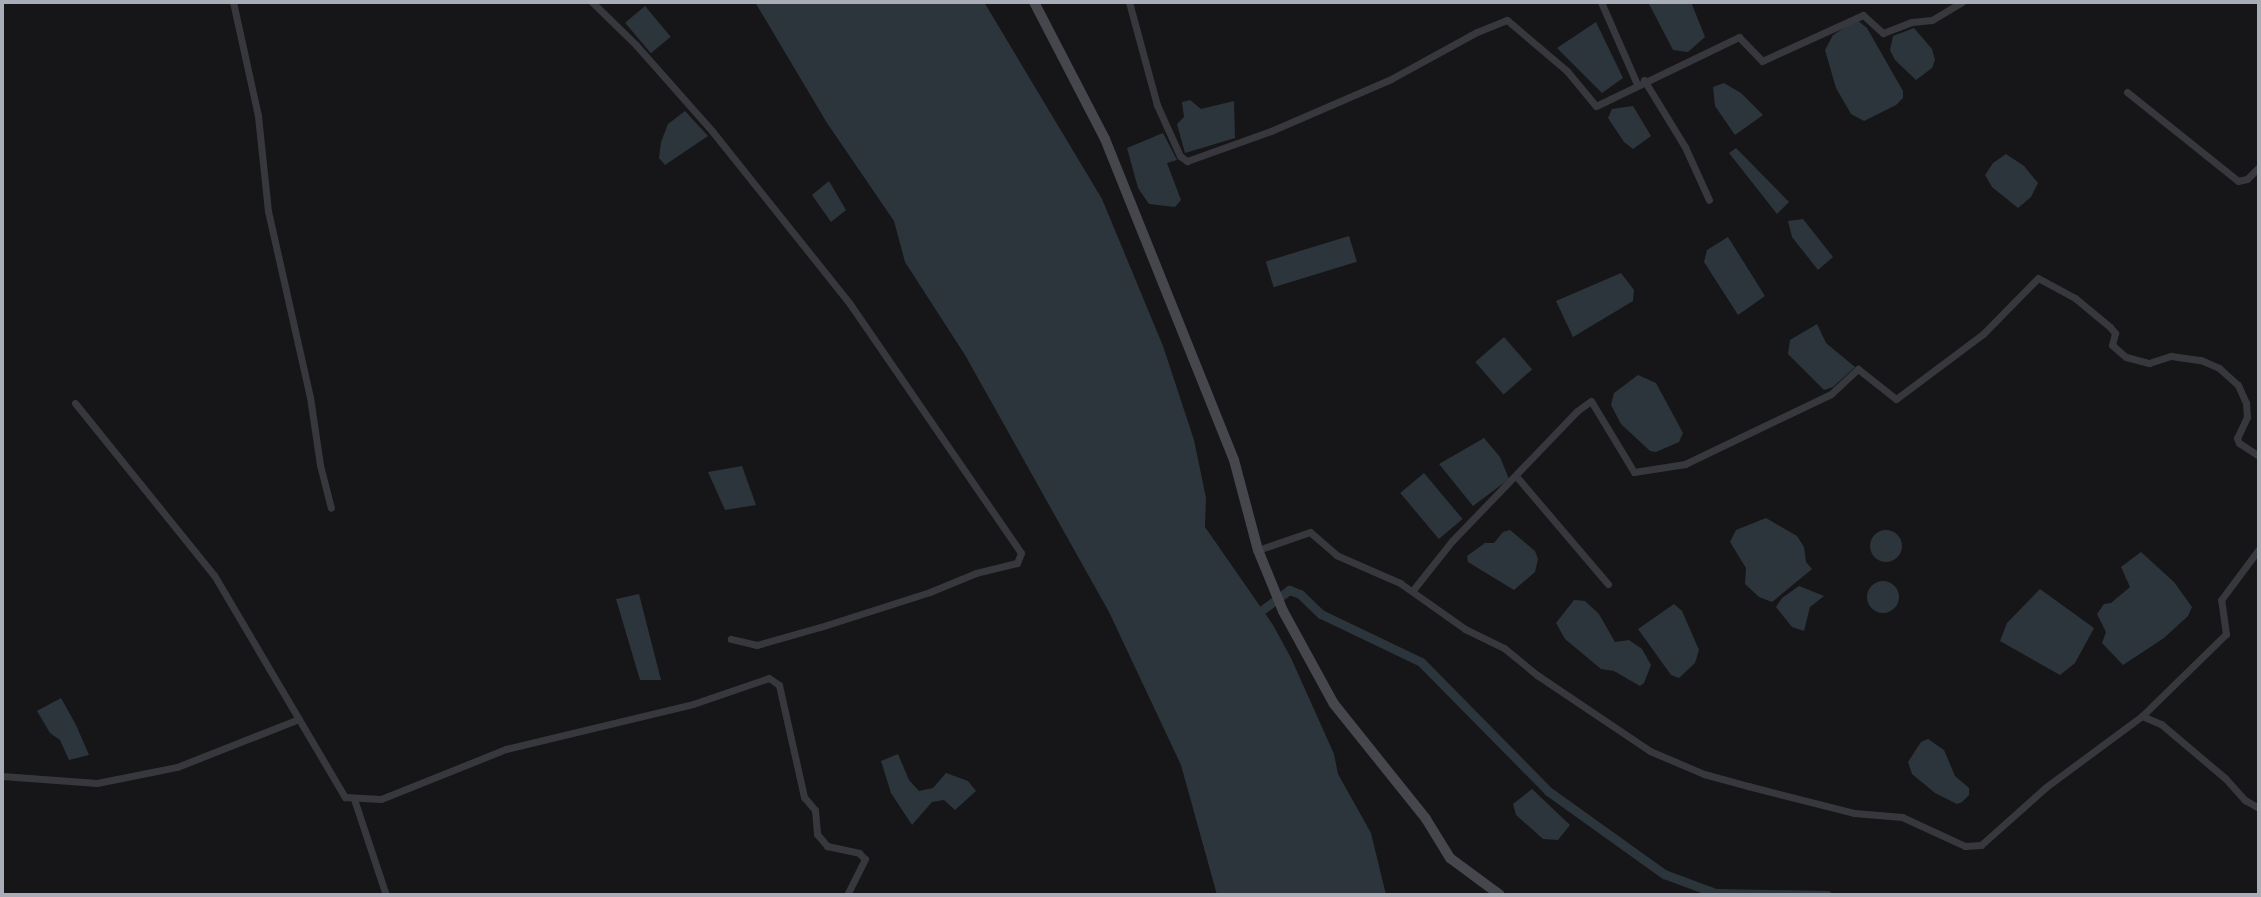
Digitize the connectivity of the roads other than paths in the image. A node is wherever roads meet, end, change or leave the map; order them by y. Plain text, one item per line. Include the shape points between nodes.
1 (233, 2) edge
2 (592, 2) edge
3 (1034, 2) edge
4 (1129, 2) edge
5 (1601, 2) edge
6 (1962, 2) edge
7 (1640, 82) junction
8 (2127, 92) dead end
9 (2259, 167) edge
10 (1709, 200) dead end
11 (75, 403) dead end
12 (2259, 456) edge
13 (1516, 476) junction
14 (331, 508) dead end
15 (2259, 549) edge
16 (1258, 550) junction
17 (1608, 584) dead end
18 (1413, 590) junction
19 (731, 639) dead end
20 (2142, 716) junction
21 (299, 719) junction
22 (2, 776) edge
23 (354, 799) junction
24 (2259, 808) edge
25 (386, 895) edge
26 (847, 895) edge
27 (1500, 895) edge

1 - 14 street via 258,116 268,211
2 - 19 street via 712,131 850,304 1021,553 1017,563 820,627 757,645
3 - 16 main road via 1105,139 1234,460
4 - 7 street via 1157,105 1187,161 1391,79 1507,20 1567,71 1596,106
5 - 7 street
6 - 7 street via 1932,20 1883,33 1863,15 1762,61 1739,37
7 - 10 street via 1685,147
8 - 9 street via 2238,181
11 - 21 street via 214,575
12 - 13 street via 2237,438 2247,417 2246,403 2238,385 2219,368 2171,356 2149,363 2126,357 2112,345 2115,333 2110,327 2075,298 2038,278 1983,334 1896,399 1858,369 1831,394 1685,464 1639,474 1591,401
13 - 17 street
13 - 18 street
15 - 20 street via 2221,600 2226,634
16 - 18 street via 1310,532 1336,555
16 - 27 main road via 1267,579 1334,704 1426,819 1450,858
18 - 20 street via 1650,751 1748,786 1854,813 1902,817 1965,846 1981,845 2046,787
20 - 24 street via 2161,724
21 - 22 street via 177,767 141,775 97,783
21 - 23 street via 345,797
23 - 25 street
23 - 26 street via 381,799 506,749 693,704 769,678 779,685 817,834 827,846 865,859

